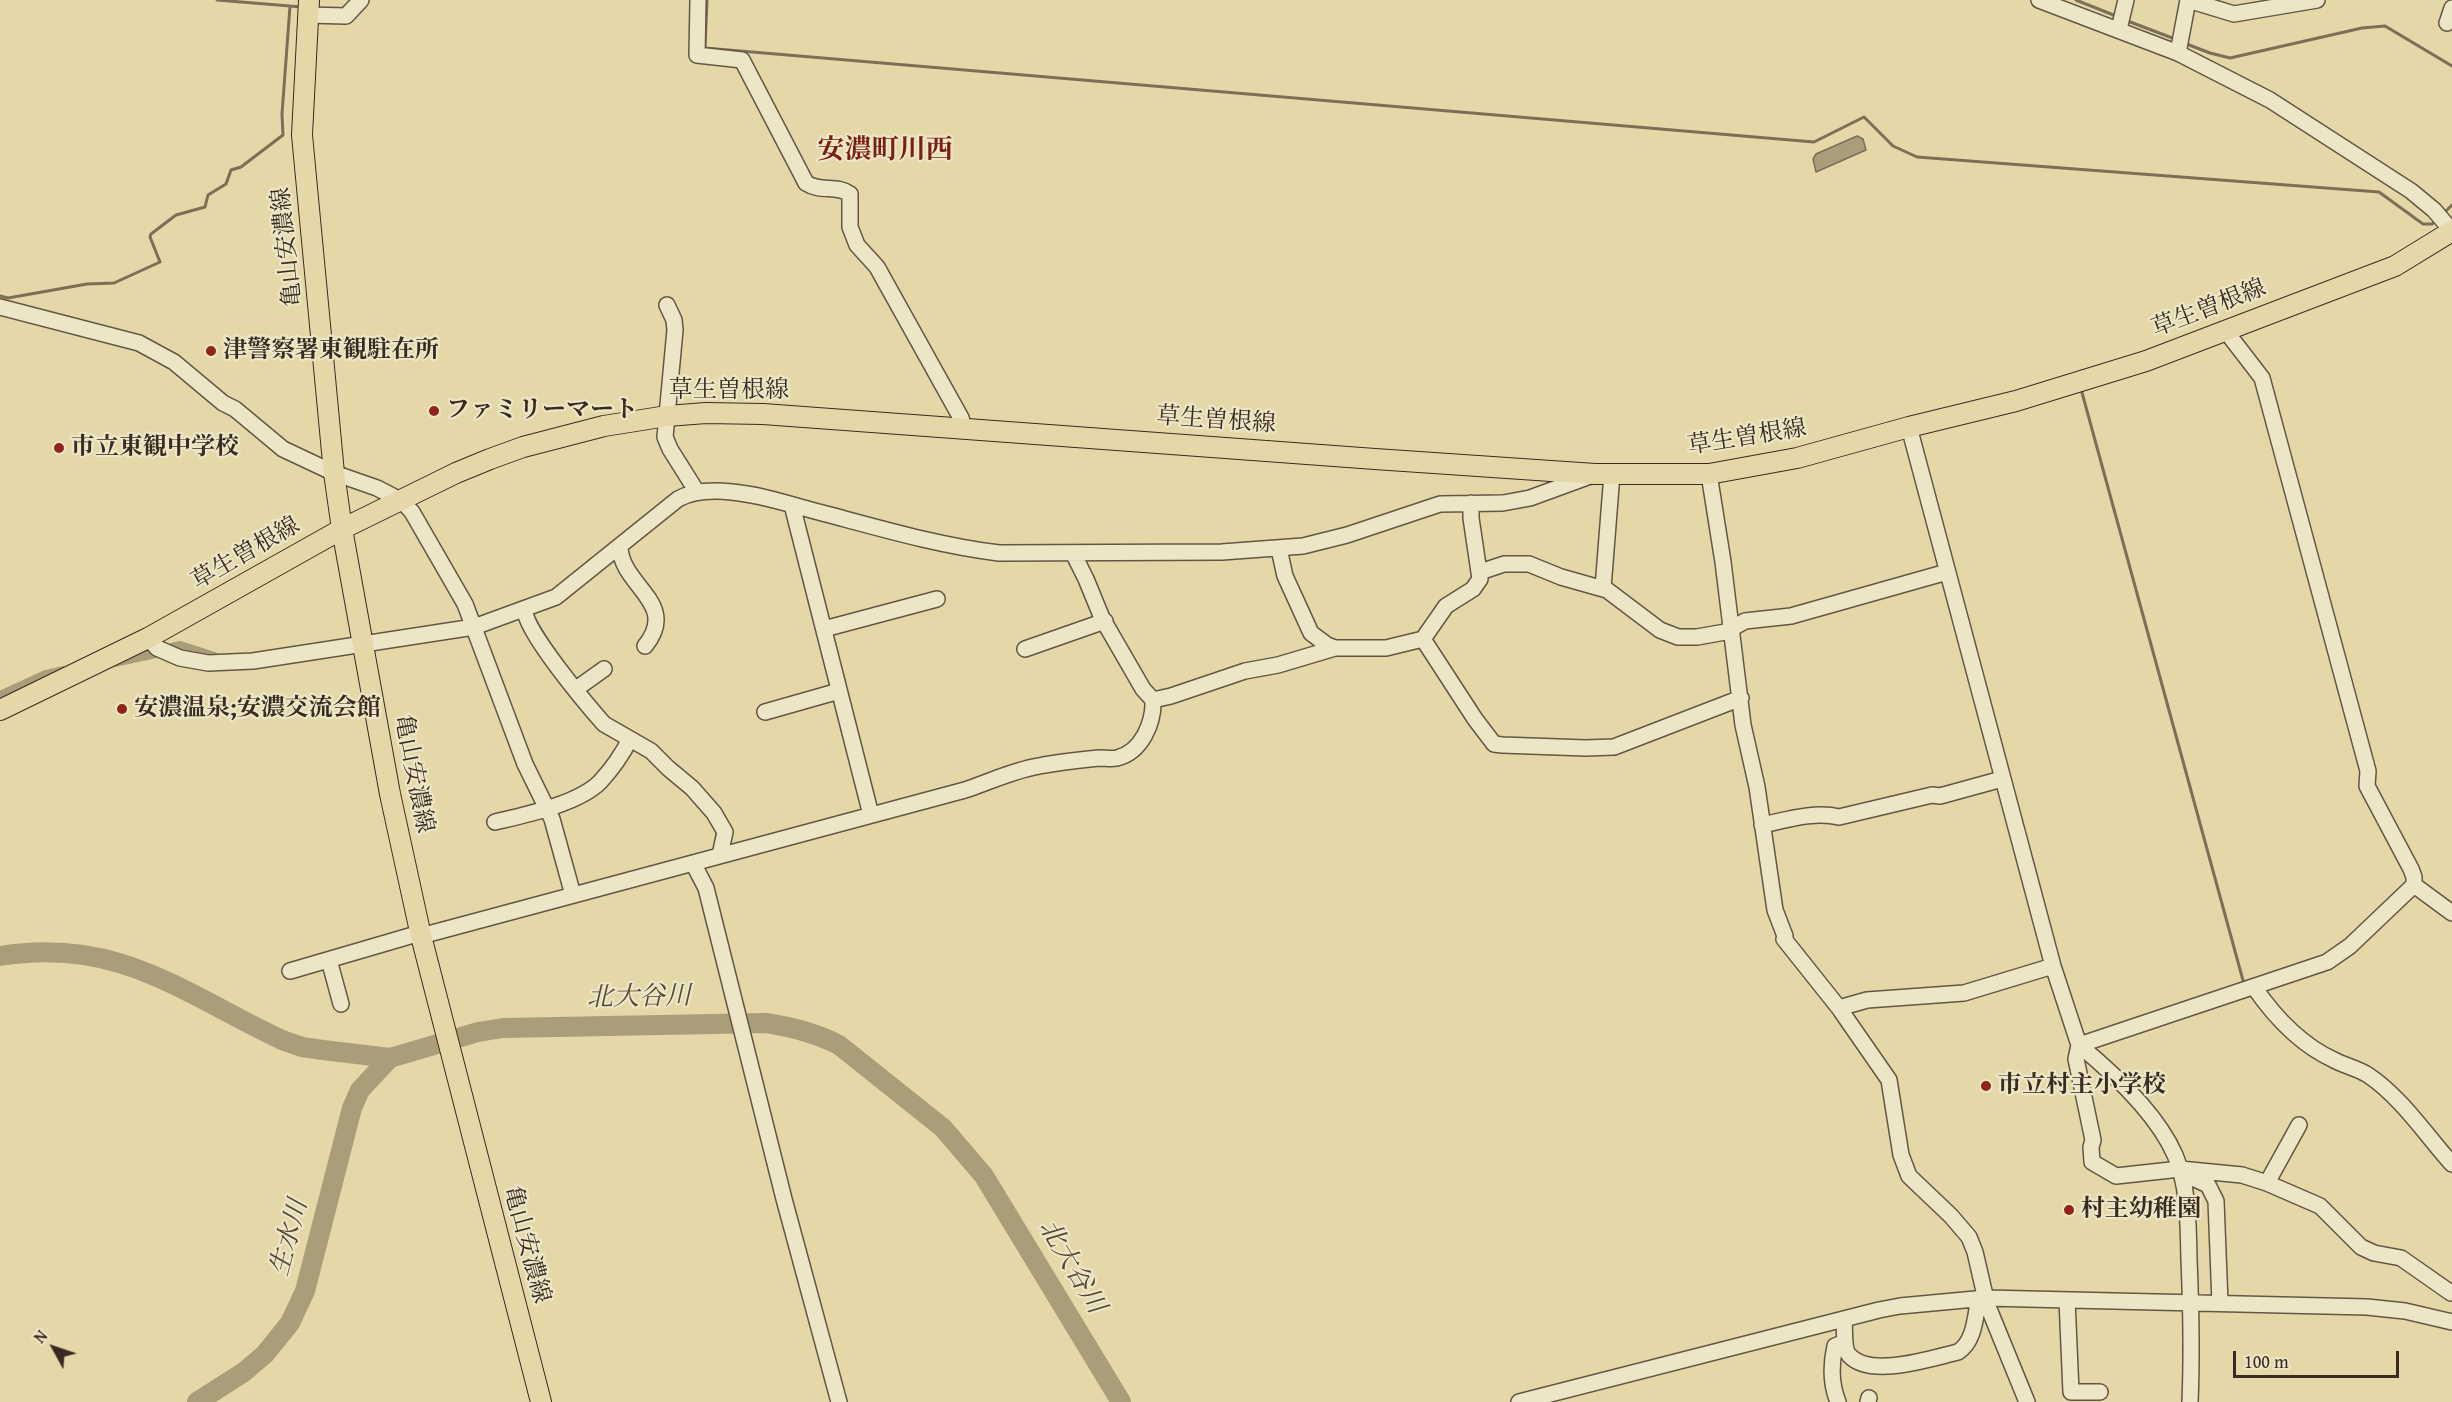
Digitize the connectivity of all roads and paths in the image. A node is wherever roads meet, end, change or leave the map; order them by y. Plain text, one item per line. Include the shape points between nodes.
1 (361, 0) edge
2 (699, 0) edge
3 (2039, 0) edge
4 (2126, 0) edge
5 (2188, 0) edge
6 (2318, 0) edge
7 (2248, 7) edge
8 (308, 9) edge
9 (2119, 29) junction
10 (2178, 53) junction
11 (2452, 231) edge
12 (667, 305) dead end
13 (0, 306) edge
14 (2225, 330) junction
15 (667, 416) junction
16 (1909, 427) junction
17 (964, 428) junction
18 (334, 473) junction
19 (1604, 474) junction
20 (1709, 474) junction
21 (697, 492) junction
22 (402, 501) junction
23 (1471, 503) junction
24 (792, 504) junction
25 (342, 529) junction
26 (620, 547) junction
27 (1279, 549) junction
28 (1073, 553) junction
29 (1947, 572) junction
30 (1480, 573) junction
31 (1603, 588) junction
32 (937, 599) dead end
33 (525, 610) junction
34 (1104, 621) junction
35 (474, 627) junction
36 (824, 629) junction
37 (1731, 630) junction
38 (148, 638) junction
39 (1423, 639) junction
40 (361, 645) junction
41 (645, 646) dead end
42 (1335, 648) junction
43 (1025, 649) dead end
44 (604, 669) dead end
45 (576, 689) junction
46 (839, 691) junction
47 (1741, 698) junction
48 (1153, 700) junction
49 (0, 710) edge
50 (765, 712) dead end
51 (630, 739) junction
52 (2002, 779) junction
53 (547, 809) junction
54 (871, 815) junction
55 (495, 822) dead end
56 (1762, 825) junction
57 (720, 855) junction
58 (693, 863) junction
59 (2414, 885) junction
60 (573, 895) junction
61 (2452, 913) edge
62 (420, 934) junction
63 (329, 960) junction
64 (2053, 966) junction
65 (291, 971) dead end
66 (2254, 987) junction
67 (341, 1004) dead end
68 (1839, 1008) junction
69 (2079, 1045) junction
70 (2299, 1125) dead end
71 (2452, 1164) edge
72 (2181, 1173) junction
73 (2267, 1183) junction
74 (2452, 1290) edge
75 (1982, 1298) junction
76 (2067, 1300) junction
77 (2191, 1302) junction
78 (2220, 1303) junction
79 (1844, 1319) junction
80 (2448, 1320) edge
81 (1845, 1342) junction
82 (2100, 1392) dead end
83 (541, 1402) edge
84 (839, 1402) edge
85 (1519, 1402) edge
86 (1838, 1402) edge
87 (2027, 1402) edge
88 (2190, 1402) edge

1 - 8 street via 346,16
2 - 17 street via 697,54 742,60 806,183 815,189 843,189 849,194 850,227 858,245 877,267
3 - 9 street
4 - 9 street
5 - 7 street via 2234,15
5 - 10 street
6 - 7 street
8 - 18 main road, 亀山安濃線 via 302,135
9 - 10 street
10 - 11 street via 2270,100 2410,192 2434,210
11 - 14 main road, 草生曽根線 via 2395,266
12 - 15 street via 675,330
13 - 18 street via 139,344 174,362 283,449
14 - 16 main road, 草生曽根線 via 2089,380
14 - 59 street via 2262,378 2368,771 2367,786 2411,869
15 - 17 main road, 草生曽根線 via 763,414
15 - 21 street via 665,437
15 - 22 main road, 草生曽根線 via 604,426 523,447 456,473
16 - 20 main road, 草生曽根線 via 1797,458
16 - 29 street
17 - 19 main road, 草生曽根線
18 - 22 street
18 - 25 main road, 亀山安濃線
19 - 20 main road, 草生曽根線
19 - 23 street via 1530,498
19 - 31 street
20 - 37 street
21 - 24 street via 731,491
21 - 26 street via 678,499
22 - 25 main road, 草生曽根線
22 - 35 street via 419,521
23 - 27 street via 1440,504 1326,541
23 - 30 street
24 - 28 street via 972,550 999,554
24 - 36 street
25 - 38 main road, 草生曽根線
25 - 40 main road, 亀山安濃線
26 - 33 street via 556,597
26 - 41 street via 631,575 656,612 658,622
27 - 28 street
27 - 42 street via 1285,576 1311,633
28 - 34 street
29 - 37 street via 1791,616 1745,621
29 - 52 street
30 - 31 street via 1504,564 1529,564
30 - 39 street via 1476,586 1446,606
31 - 37 street via 1660,630 1678,638
32 - 36 street
33 - 35 street
33 - 45 street via 539,640
34 - 43 street
34 - 48 street
35 - 40 street
35 - 53 street via 525,764
36 - 46 street
37 - 47 street
38 - 40 street via 157,648 180,658 208,663 276,659
38 - 49 main road, 草生曽根線
39 - 42 street via 1386,648
39 - 47 street via 1474,719 1494,744 1502,746 1614,747
40 - 62 main road, 亀山安濃線
42 - 48 street
44 - 45 street
45 - 51 street via 604,724
46 - 50 street
46 - 54 street
47 - 56 street
48 - 54 street via 1154,713 1148,730 1118,758 1029,768
51 - 53 street via 598,783
51 - 57 street via 692,788 714,813 725,832
52 - 56 street via 1839,817 1798,817
52 - 64 street
53 - 55 street
53 - 60 street
54 - 57 street
56 - 68 street via 1775,910 1784,939
57 - 58 street
58 - 60 street
58 - 84 street via 706,888
59 - 61 street
59 - 66 street via 2350,946 2327,962
60 - 62 street
62 - 63 street
62 - 83 main road, 亀山安濃線
63 - 65 street
63 - 67 street
64 - 68 street via 1964,993 1867,1000
64 - 69 street
66 - 69 street
66 - 71 street via 2293,1032 2326,1056 2360,1070 2381,1085
68 - 75 street via 1889,1080 1901,1155 1909,1176 1970,1237
69 - 72 street via 2150,1116 2164,1134
69 - 72 street via 2076,1059 2093,1140 2092,1162 2116,1176
70 - 73 street
72 - 73 street via 2242,1175
72 - 77 street via 2186,1198
72 - 78 street via 2208,1185 2216,1201
73 - 74 street via 2320,1206 2361,1247 2401,1258
74 - 80 street
75 - 76 street
75 - 79 street via 1900,1306
75 - 81 street via 1970,1341 1958,1352 1907,1364 1871,1366 1849,1355
75 - 87 street
76 - 77 street
76 - 82 street via 2071,1392
77 - 78 street
77 - 88 street
78 - 80 street via 2367,1307
79 - 81 street
79 - 85 street
81 - 86 street via 1835,1346 1834,1352 1832,1382

